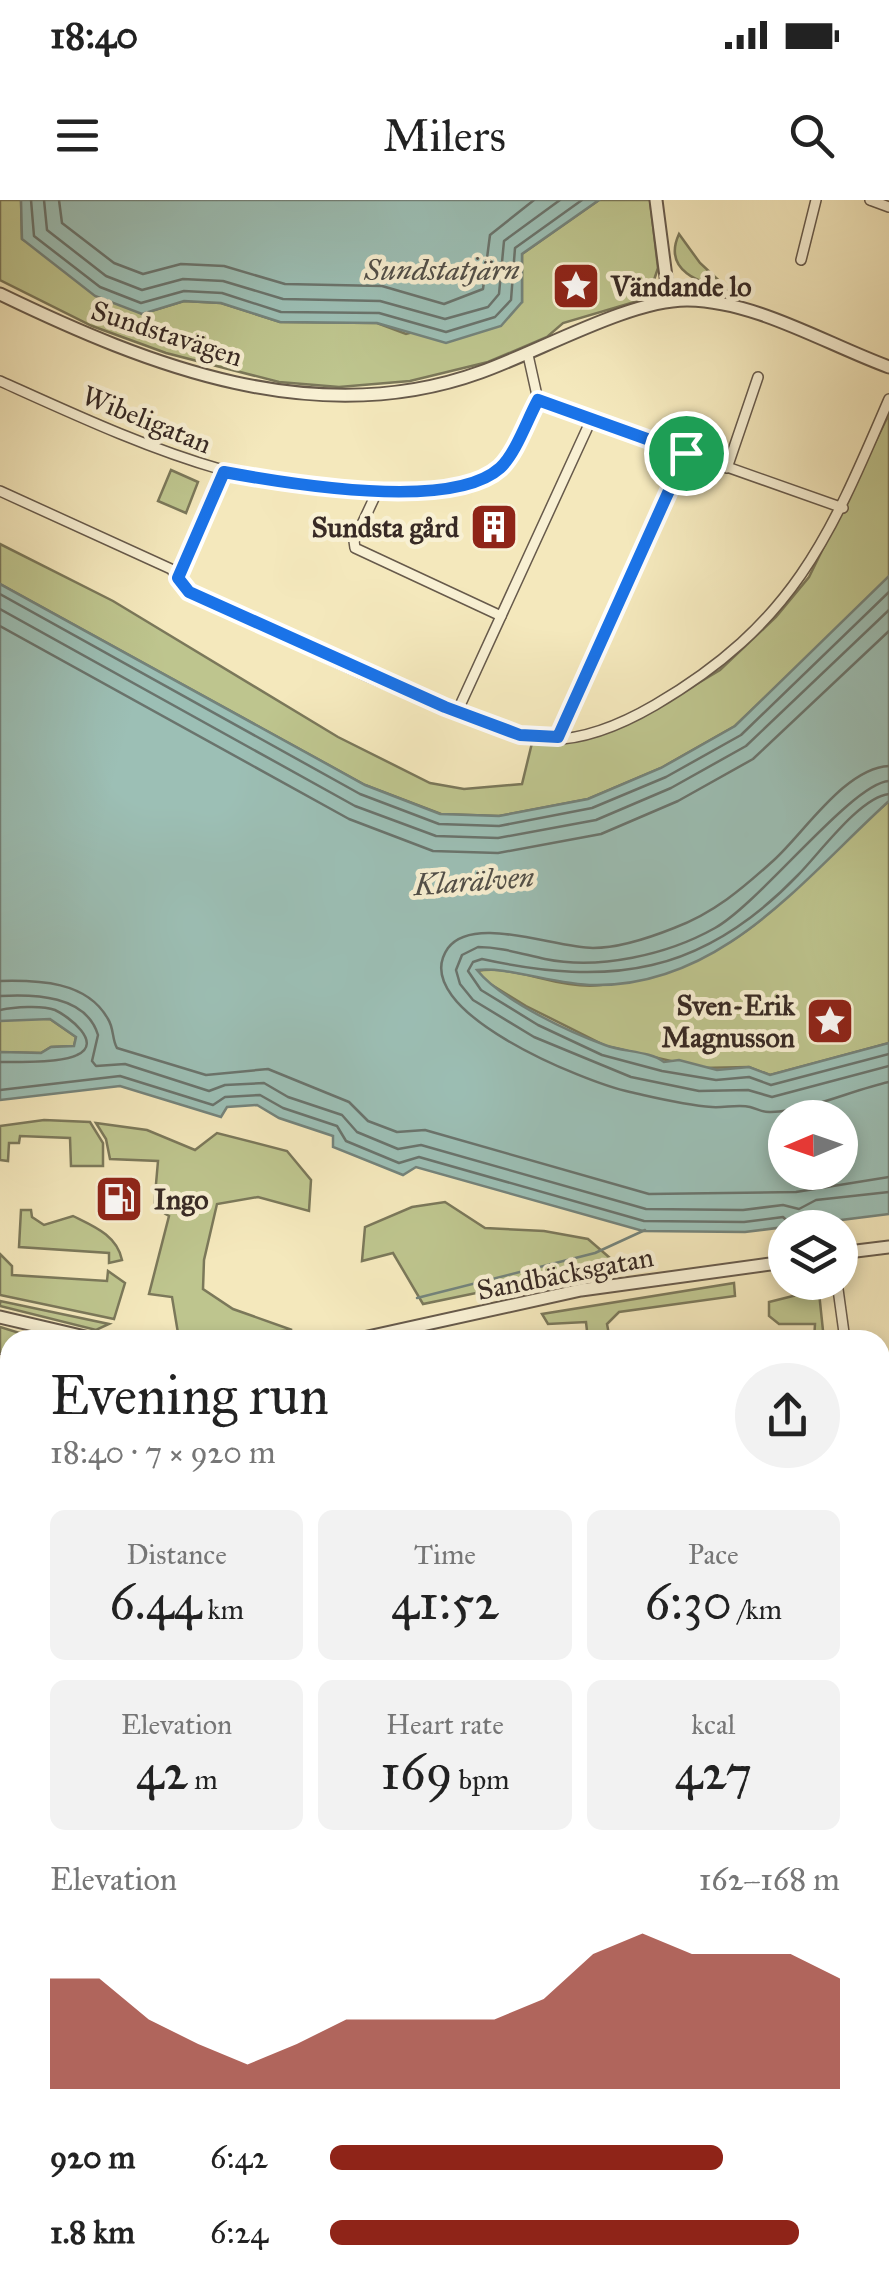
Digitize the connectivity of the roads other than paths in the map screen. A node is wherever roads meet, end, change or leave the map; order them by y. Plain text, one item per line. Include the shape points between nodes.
1 (656, 200) edge
2 (816, 200) edge
3 (870, 200) edge
4 (889, 206) edge
5 (801, 260) dead end
6 (0, 294) edge
7 (668, 300) junction
8 (528, 355) junction
9 (889, 368) edge
10 (758, 377) dead end
11 (0, 382) edge
12 (889, 399) edge
13 (538, 400) junction
14 (590, 420) junction
15 (686, 453) junction
16 (726, 468) junction
17 (224, 472) junction
18 (0, 490) edge
19 (377, 492) junction
20 (843, 508) junction
21 (178, 578) junction
22 (501, 616) junction
23 (457, 712) junction
24 (558, 737) junction
25 (889, 1247) edge
26 (858, 1251) edge
27 (768, 1264) edge
28 (839, 1300) edge
29 (0, 1317) edge
30 (55, 1330) edge
31 (399, 1330) edge
32 (843, 1330) edge

1 - 7 street
2 - 5 street
3 - 4 street
6 - 8 street, Sundstavägen via 144,358 294,392 343,397 408,391
7 - 8 street, Sundstavägen
7 - 9 street via 729,305
8 - 13 street
10 - 16 street
11 - 17 street, Wibeligatan via 165,455
12 - 20 street
13 - 14 street
13 - 19 street, Wibeligatan via 500,468 474,481
14 - 15 street
14 - 22 street
15 - 16 street
15 - 24 street
16 - 20 street
17 - 19 street, Wibeligatan
17 - 21 street
18 - 21 street
19 - 22 street via 355,548
20 - 24 street via 790,592 723,660 643,712 596,732
21 - 23 street via 189,592
22 - 23 street
23 - 24 street via 520,735
25 - 26 street
27 - 31 street, Sandbäcksgatan via 581,1290
28 - 32 street
29 - 30 street

